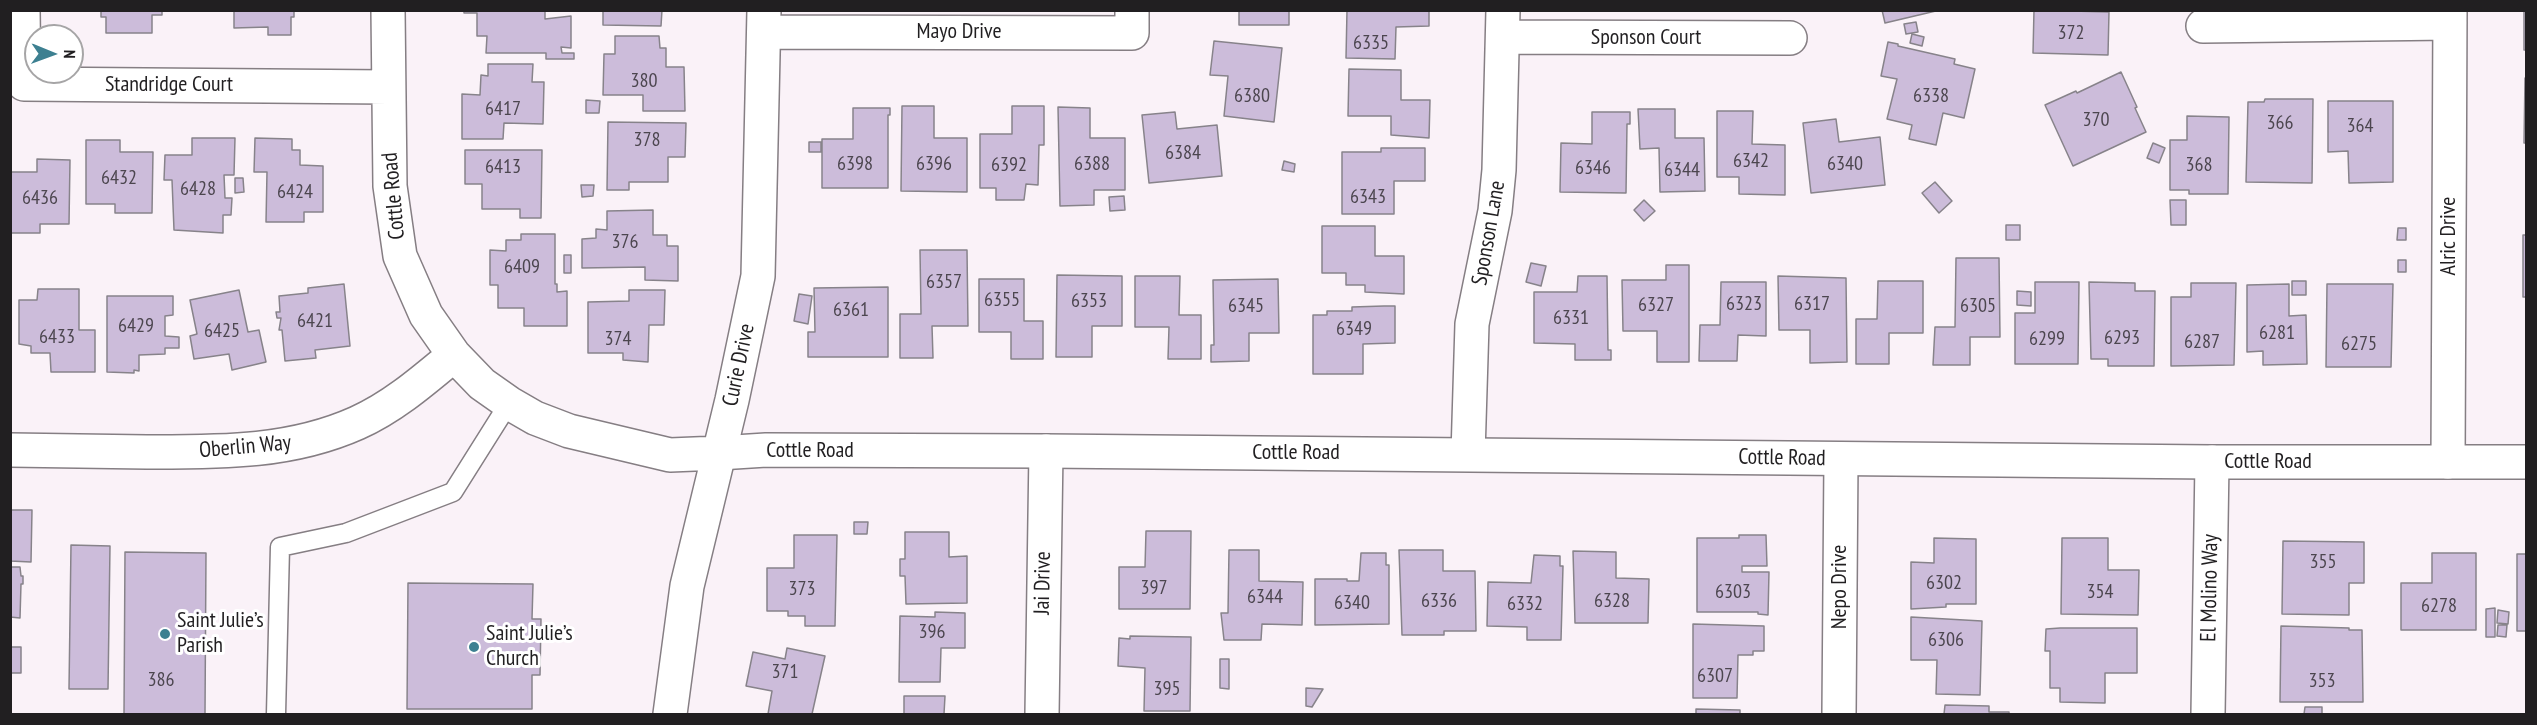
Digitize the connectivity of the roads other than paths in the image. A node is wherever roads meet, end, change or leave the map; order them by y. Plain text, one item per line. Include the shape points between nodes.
1 (23, 10) edge
2 (388, 10) edge
3 (1132, 10) edge
4 (2450, 17) edge
5 (764, 21) edge
6 (1503, 24) edge
7 (2203, 26) dead end
8 (1790, 38) dead end
9 (388, 87) junction
10 (454, 355) junction
11 (509, 403) junction
12 (10, 450) edge
13 (1046, 451) junction
14 (719, 453) junction
15 (1468, 454) junction
16 (1841, 459) junction
17 (2212, 462) junction
18 (2448, 462) junction
19 (2526, 462) edge
20 (276, 714) edge
21 (670, 714) edge
22 (1042, 714) edge
23 (1839, 714) edge
24 (2208, 714) edge

1 - 9 street, Standridge Court via 24,84
2 - 9 street, Cottle Road
3 - 5 street, Mayo Drive via 1132,33
4 - 7 street
4 - 18 street, Alric Drive
5 - 14 street, Curie Drive via 758,276
6 - 8 street, Sponson Court
6 - 15 street, Sponson Lane via 1499,170 1495,211 1472,324
9 - 10 street, Cottle Road via 390,186 400,256 426,315
10 - 11 street, Cottle Road via 482,384
10 - 12 street, Oberlin Way via 392,403 358,423 316,439 276,448 220,453
11 - 14 street, Cottle Road via 535,418 617,445 670,455
11 - 20 lane via 453,492 346,533 280,547
13 - 14 street, Cottle Road
13 - 15 street, Cottle Road
13 - 22 street, Jai Drive
14 - 21 street, Curie Drive via 687,586
15 - 16 street, Cottle Road
16 - 17 street, Cottle Road
16 - 23 street, Nepo Drive
17 - 18 street, Cottle Road
17 - 24 street, El Molino Way
18 - 19 street, Cottle Road

